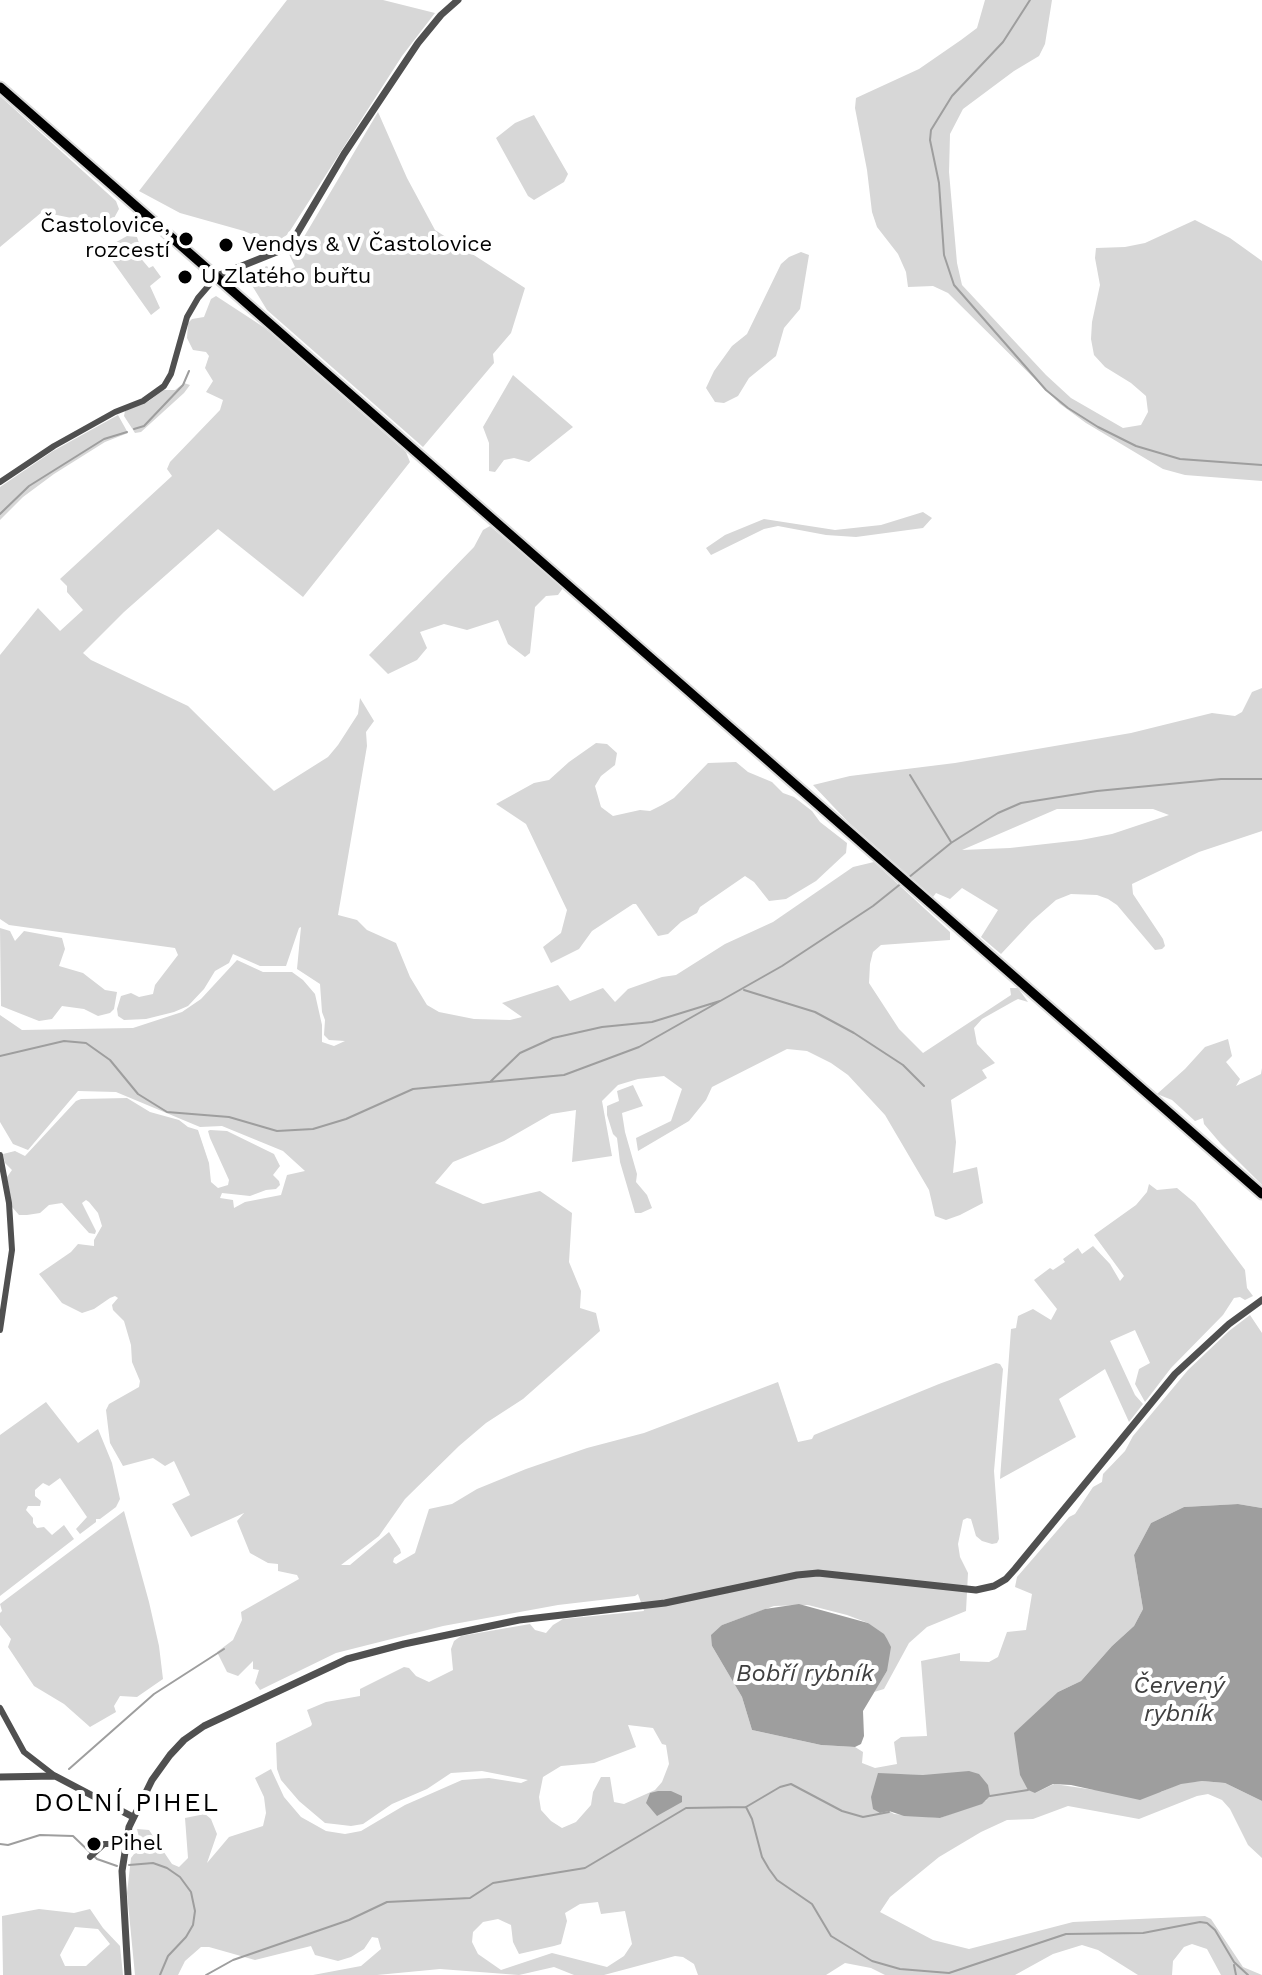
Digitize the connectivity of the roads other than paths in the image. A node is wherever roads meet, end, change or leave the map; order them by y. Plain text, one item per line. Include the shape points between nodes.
1 (458, 0) edge
2 (0, 87) edge
3 (217, 276) junction
4 (0, 482) edge
5 (0, 1155) edge
6 (1262, 1194) edge
7 (1262, 1300) edge
8 (0, 1330) edge
9 (0, 1708) edge
10 (55, 1776) junction
11 (0, 1777) edge
12 (133, 1817) junction
13 (125, 1844) junction
14 (93, 1854) dead end
15 (128, 1975) edge

1 - 3 street via 418,43 292,242
2 - 3 main road
3 - 4 street via 187,317 164,386
3 - 6 main road
5 - 8 street via 12,1250
7 - 12 street via 1175,1374 1015,1569 994,1586 976,1590 797,1575 665,1603 519,1620 367,1653 204,1726 184,1740 152,1780
9 - 10 street via 24,1752
10 - 11 street
10 - 12 street
12 - 13 street
13 - 14 street via 104,1844
13 - 15 street

